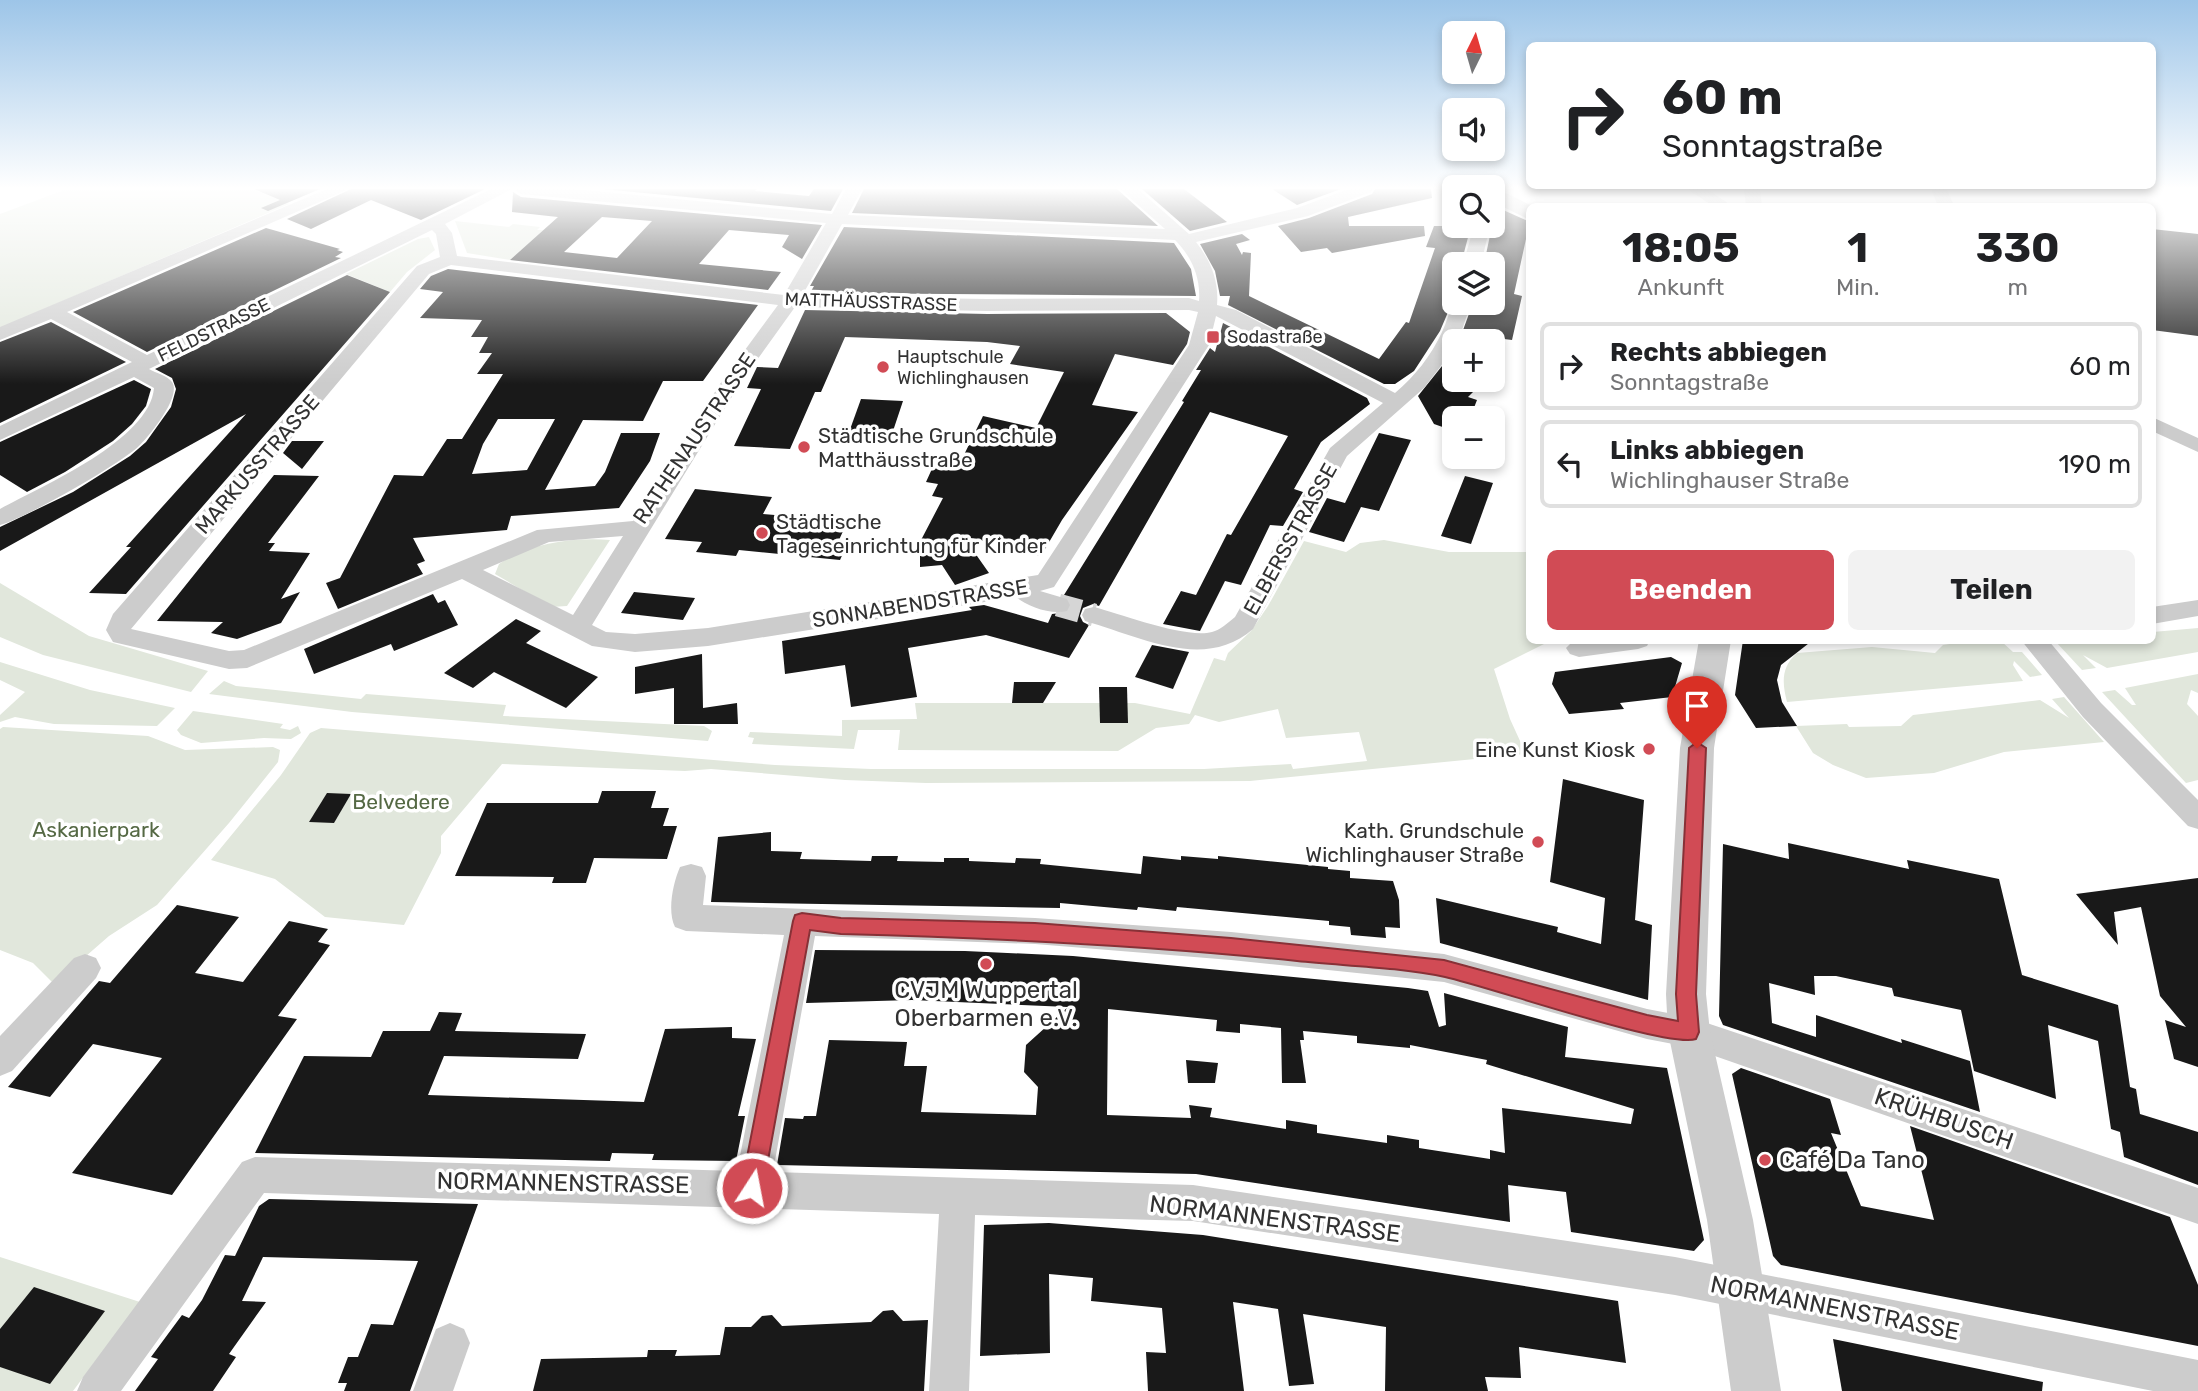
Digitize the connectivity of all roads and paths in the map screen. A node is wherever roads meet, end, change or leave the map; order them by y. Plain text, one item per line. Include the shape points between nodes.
1 (188, 254) edge
2 (372, 254) edge
3 (448, 254) edge
4 (816, 254) edge
5 (1197, 254) edge
6 (449, 260) junction
7 (790, 301) junction
8 (1210, 309) junction
9 (52, 312) junction
10 (1457, 315) edge
11 (0, 334) edge
12 (140, 366) junction
13 (1396, 402) junction
14 (2156, 425) edge
15 (0, 435) edge
16 (2198, 446) edge
17 (0, 518) edge
18 (638, 528) junction
19 (466, 570) junction
20 (1021, 588) junction
21 (1058, 605) tunnel mouth
22 (2198, 608) edge
23 (1094, 615) tunnel mouth
24 (2156, 615) edge
25 (577, 628) junction
26 (1608, 644) edge
27 (1714, 644) edge
28 (2035, 644) edge
29 (1579, 648) dead end
30 (219, 658) joint
31 (2198, 818) edge
32 (691, 876) dead end
33 (802, 921) junction
34 (85, 968) dead end
35 (1689, 1032) junction
36 (0, 1060) edge
37 (752, 1188) junction
38 (958, 1195) junction
39 (2198, 1206) edge
40 (1742, 1290) junction
41 (450, 1343) dead end
42 (2198, 1380) edge
43 (97, 1391) edge
44 (433, 1391) edge
45 (949, 1391) edge
46 (1756, 1391) edge

1 - 9 street
2 - 12 street, FELDSTRASSE
3 - 6 street
4 - 7 street, RATHENAUSTRASSE
5 - 8 street, SONNABENDSTRASSE via 1209,280
6 - 7 street, MATTHÄUSSTRASSE
6 - 30 street, MARKUSSTRASSE via 423,270 118,630 122,636
7 - 8 street, MATTHÄUSSTRASSE via 1189,304
7 - 18 street, RATHENAUSTRASSE via 730,384
8 - 13 street via 1229,314
8 - 20 street, SONNABENDSTRASSE via 1199,345 1046,581
9 - 11 street
9 - 12 street
10 - 13 street, ELBERSSTRASSE via 1440,354
12 - 15 street, FELDSTRASSE
12 - 17 street via 164,385 164,393 163,401 132,441
13 - 23 street, ELBERSSTRASSE via 1338,453 1244,623 1229,637 1188,642
14 - 16 street
18 - 19 street, RATHENAUSTRASSE via 545,535
18 - 25 street
19 - 25 street, SONNABENDSTRASSE
19 - 30 street, RATHENAUSTRASSE via 247,659
20 - 21 street via 1033,598
20 - 25 street, SONNABENDSTRASSE via 708,637 635,643 601,640
22 - 24 street
26 - 29 street
27 - 35 street via 1697,748 1686,981
28 - 31 street via 2092,710
32 - 33 street via 686,918
33 - 35 street via 1035,931 1444,968
33 - 37 street
34 - 36 street
35 - 39 street, KRÜHBUSCH
35 - 40 street
37 - 38 street, NORMANNENSTRASSE
37 - 43 street, NORMANNENSTRASSE via 255,1175
38 - 40 street, NORMANNENSTRASSE via 1193,1203
38 - 45 street
40 - 42 street, NORMANNENSTRASSE
40 - 46 street
41 - 44 street

